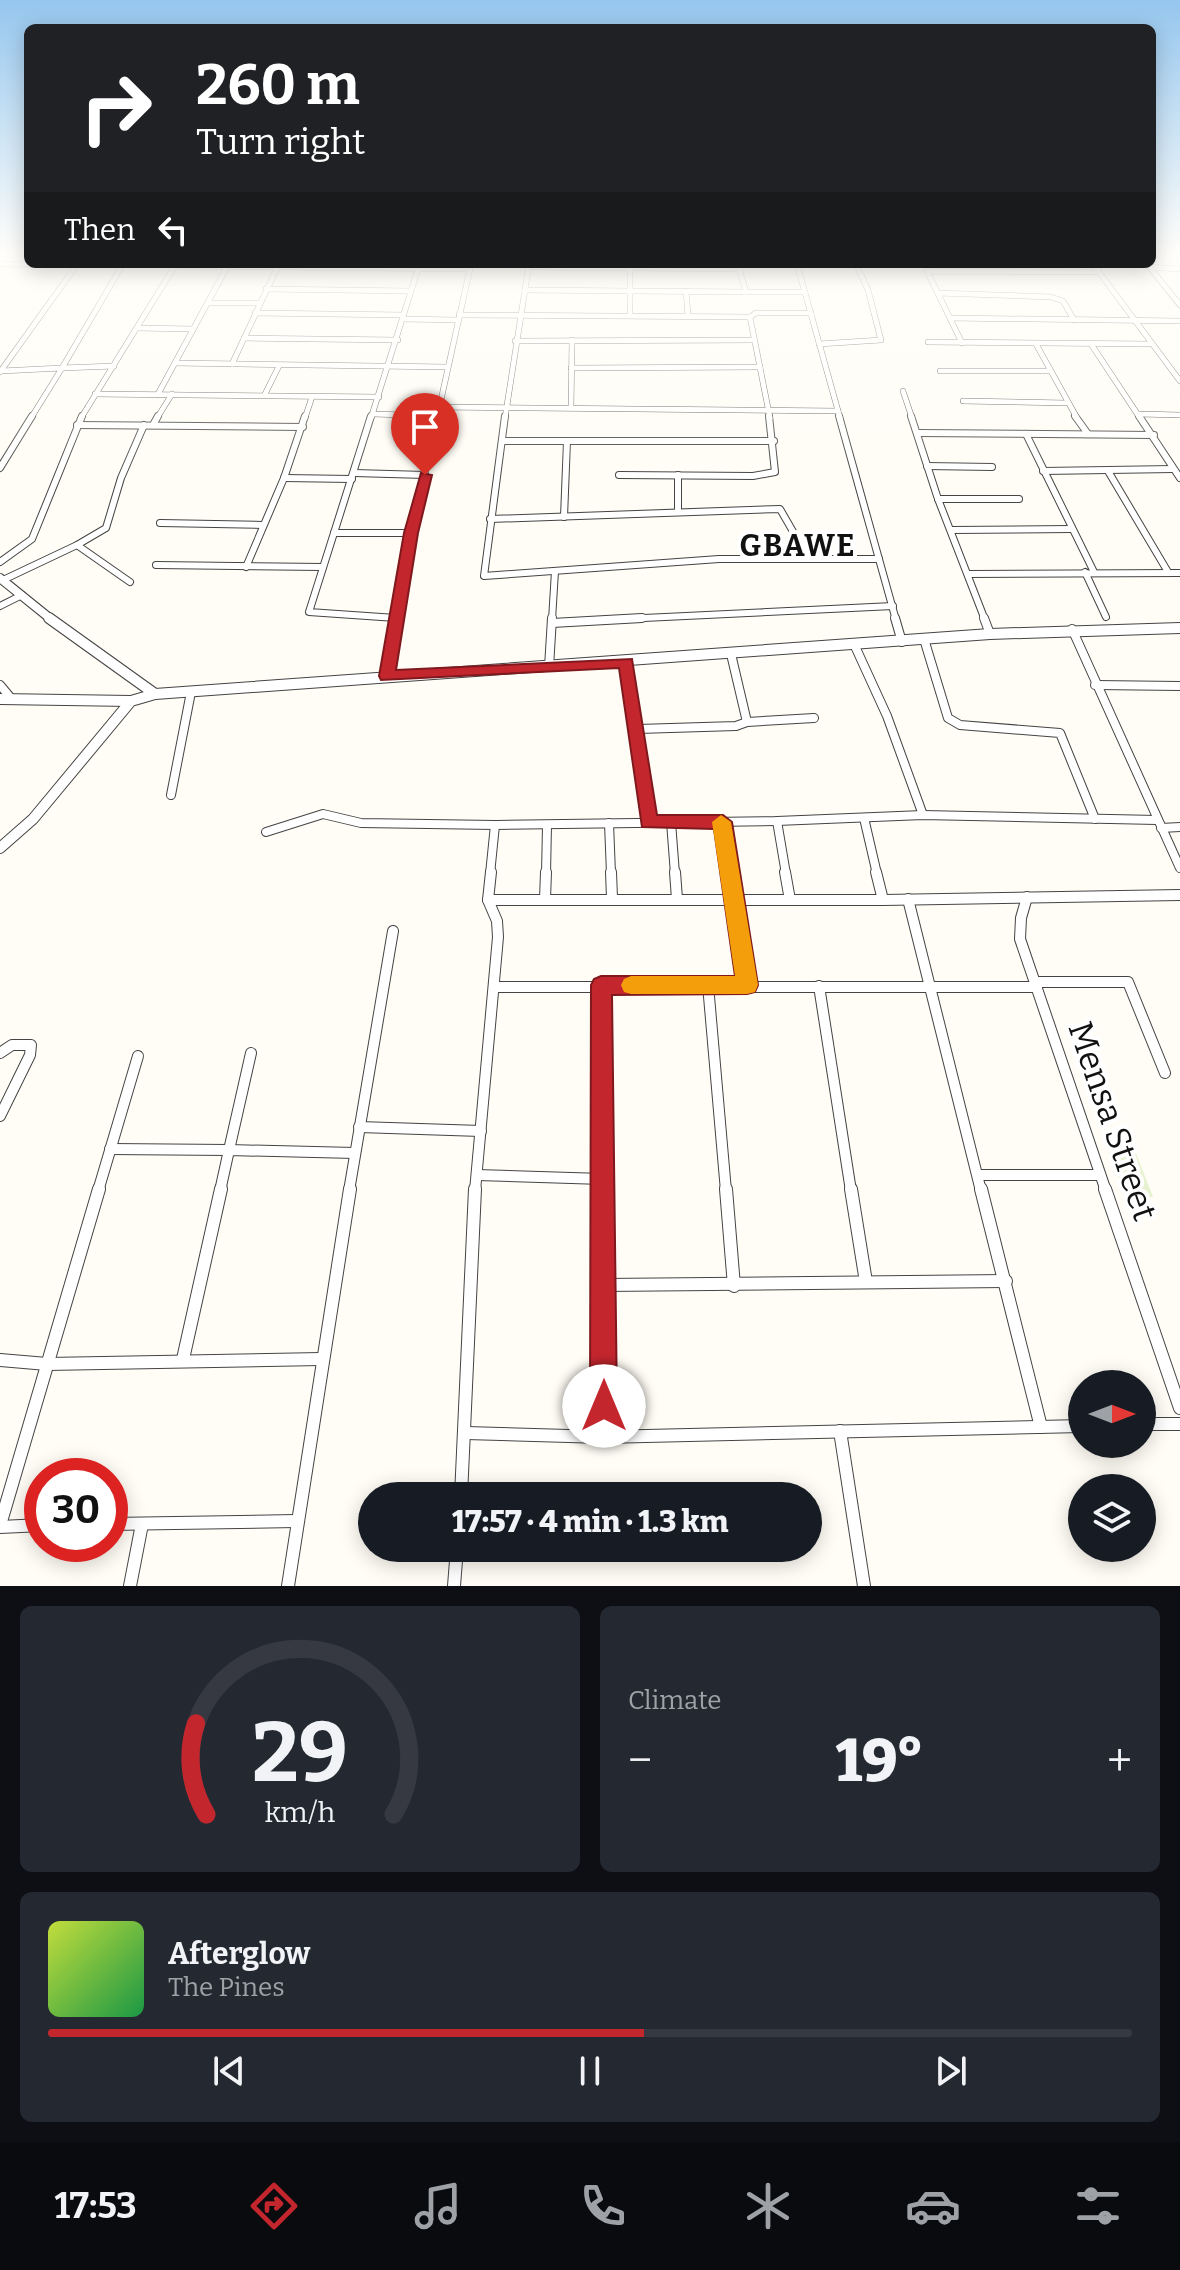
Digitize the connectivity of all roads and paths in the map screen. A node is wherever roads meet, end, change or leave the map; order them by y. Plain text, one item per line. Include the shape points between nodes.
1 (30, 329) edge
2 (85, 329) edge
3 (136, 329) edge
4 (193, 329) edge
5 (248, 329) edge
6 (401, 329) edge
7 (456, 329) edge
8 (517, 329) edge
9 (752, 329) edge
10 (815, 329) edge
11 (878, 329) edge
12 (956, 329) edge
13 (1141, 329) edge
14 (244, 338) junction
15 (398, 340) junction
16 (572, 340) junction
17 (754, 340) junction
18 (515, 341) junction
19 (928, 342) dead end
20 (962, 343) junction
21 (819, 344) junction
22 (1036, 344) junction
23 (1091, 344) junction
24 (1150, 344) junction
25 (175, 363) junction
26 (232, 364) junction
27 (114, 366) junction
28 (279, 366) junction
29 (389, 366) junction
30 (447, 367) junction
31 (760, 367) junction
32 (62, 368) junction
33 (571, 368) junction
34 (0, 371) edge
35 (940, 371) dead end
36 (1049, 371) junction
37 (1180, 381) edge
38 (903, 391) dead end
39 (95, 394) junction
40 (158, 394) junction
41 (172, 394) junction
42 (265, 394) junction
43 (312, 397) junction
44 (379, 397) junction
45 (963, 401) dead end
46 (1066, 403) junction
47 (438, 407) junction
48 (507, 408) junction
49 (571, 408) junction
50 (769, 411) junction
51 (838, 411) junction
52 (373, 414) junction
53 (1139, 414) junction
54 (1180, 415) edge
55 (437, 416) junction
56 (77, 425) junction
57 (144, 425) junction
58 (153, 425) junction
59 (303, 427) junction
60 (917, 433) junction
61 (1026, 434) junction
62 (1088, 434) junction
63 (1154, 435) junction
64 (503, 441) junction
65 (567, 441) junction
66 (774, 441) junction
67 (1169, 461) junction
68 (1180, 461) edge
69 (927, 466) junction
70 (992, 467) dead end
71 (0, 468) edge
72 (1173, 469) junction
73 (1043, 471) junction
74 (1108, 471) junction
75 (425, 475) junction
76 (619, 475) dead end
77 (678, 475) junction
78 (353, 476) junction
79 (284, 478) junction
80 (1180, 478) edge
81 (938, 499) junction
82 (1019, 499) dead end
83 (678, 511) junction
84 (564, 517) junction
85 (490, 519) junction
86 (160, 523) dead end
87 (263, 525) junction
88 (1072, 529) junction
89 (952, 530) junction
90 (334, 533) junction
91 (411, 533) junction
92 (77, 545) junction
93 (802, 557) junction
94 (879, 559) junction
95 (0, 562) edge
96 (156, 565) dead end
97 (246, 567) junction
98 (323, 567) junction
99 (555, 571) junction
100 (1090, 572) junction
101 (1168, 572) junction
102 (1180, 573) edge
103 (968, 574) junction
104 (1, 579) edge
105 (130, 582) dead end
106 (22, 595) junction
107 (0, 606) edge
108 (893, 606) junction
109 (1106, 617) dead end
110 (396, 618) junction
111 (552, 623) junction
112 (1180, 628) edge
113 (1072, 629) junction
114 (990, 634) junction
115 (924, 639) junction
116 (902, 642) junction
117 (854, 644) junction
118 (731, 654) junction
119 (627, 662) junction
120 (549, 667) junction
121 (387, 676) junction
122 (0, 685) edge
123 (1095, 685) junction
124 (1180, 686) edge
125 (191, 692) junction
126 (155, 694) junction
127 (5, 698) edge
128 (131, 701) junction
129 (814, 718) dead end
130 (747, 722) junction
131 (638, 729) junction
132 (171, 795) dead end
133 (923, 815) junction
134 (864, 818) junction
135 (1095, 819) junction
136 (777, 821) junction
137 (648, 822) junction
138 (671, 822) junction
139 (723, 822) junction
140 (609, 823) junction
141 (1159, 824) junction
142 (495, 825) junction
143 (547, 825) junction
144 (1180, 827) edge
145 (266, 832) dead end
146 (0, 848) edge
147 (1180, 868) edge
148 (1180, 895) edge
149 (1027, 897) junction
150 (612, 898) junction
151 (545, 899) junction
152 (677, 899) junction
153 (908, 899) junction
154 (488, 900) junction
155 (735, 900) junction
156 (790, 900) junction
157 (883, 900) junction
158 (393, 931) dead end
159 (601, 985) junction
160 (708, 985) junction
161 (747, 985) junction
162 (1036, 985) junction
163 (819, 986) junction
164 (494, 987) junction
165 (930, 987) junction
166 (0, 1053) edge
167 (251, 1053) dead end
168 (138, 1056) dead end
169 (1165, 1073) dead end
170 (0, 1116) edge
171 (359, 1127) junction
172 (481, 1131) junction
173 (110, 1149) junction
174 (229, 1150) junction
175 (355, 1153) junction
176 (477, 1175) junction
177 (979, 1175) junction
178 (1100, 1175) junction
179 (603, 1179) junction
180 (1006, 1281) junction
181 (866, 1282) junction
182 (604, 1285) junction
183 (734, 1286) junction
184 (183, 1359) junction
185 (321, 1359) junction
186 (0, 1360) edge
187 (47, 1364) junction
188 (1180, 1408) edge
189 (1156, 1424) edge
190 (1180, 1424) edge
191 (1068, 1426) edge
192 (1041, 1427) junction
193 (840, 1431) junction
194 (466, 1433) junction
195 (603, 1437) junction
196 (462, 1482) edge
197 (296, 1521) junction
198 (128, 1524) edge
199 (142, 1524) junction
200 (24, 1525) edge
201 (0, 1526) edge
202 (456, 1562) edge
203 (130, 1586) edge
204 (288, 1586) edge
205 (454, 1586) edge
206 (864, 1586) edge

1 - 34 street
2 - 32 street
3 - 27 street
4 - 25 street
5 - 14 street
6 - 15 street
7 - 30 street
8 - 18 street
9 - 17 street
10 - 21 street
11 - 21 street via 881,340
12 - 20 street
13 - 24 street
14 - 15 street
14 - 26 street
15 - 29 street
16 - 17 street
16 - 18 street
16 - 33 street
17 - 31 street
18 - 48 street
19 - 20 street
20 - 22 street
21 - 51 street
22 - 23 street
22 - 36 street
23 - 24 street
23 - 53 street
24 - 37 street
25 - 26 street
25 - 40 street
26 - 28 street
27 - 32 street
27 - 39 street
28 - 29 street
28 - 42 street
29 - 30 street
29 - 44 street
30 - 47 street
31 - 33 street
31 - 50 street
32 - 34 street
32 - 71 street
33 - 49 street
35 - 36 street
36 - 46 street
38 - 60 street
39 - 40 street
39 - 56 street
40 - 41 street
41 - 42 street
41 - 58 street
42 - 43 street
43 - 44 street
43 - 59 street
44 - 52 street
45 - 46 street
46 - 62 street
47 - 48 street
47 - 55 street
48 - 49 street
48 - 64 street
49 - 50 street
50 - 51 street
50 - 66 street
51 - 94 street
52 - 55 street
52 - 78 street
53 - 54 street
53 - 63 street
55 - 75 street
56 - 57 street
56 - 95 street via 32,539
57 - 58 street
57 - 92 street via 106,528
58 - 59 street
59 - 79 street
60 - 61 street
60 - 69 street
61 - 62 street
61 - 73 street
62 - 63 street
63 - 67 street
64 - 65 street
64 - 85 street
65 - 66 street
65 - 84 street
66 - 77 street via 777,469 771,475
67 - 68 street
67 - 72 street
69 - 70 street
69 - 81 street
72 - 74 street
72 - 80 street
73 - 74 street
73 - 88 street
74 - 101 street
75 - 78 street
75 - 91 street
76 - 77 street
77 - 83 street
78 - 79 street
78 - 90 street
79 - 87 street
81 - 82 street
81 - 89 street
83 - 84 street
83 - 93 street via 780,509
84 - 85 street
85 - 99 street via 484,576
86 - 87 street
87 - 97 street
88 - 89 street
88 - 100 street
89 - 103 street
90 - 91 street
90 - 98 street
91 - 110 street
92 - 104 street
92 - 105 street
93 - 94 street
93 - 99 street
94 - 108 street
96 - 97 street
97 - 98 street
98 - 110 street via 309,612
99 - 111 street
100 - 101 street
100 - 103 street
100 - 109 street
101 - 102 street
103 - 114 street
104 - 106 street
106 - 107 street
106 - 126 street
108 - 111 street
108 - 116 street
110 - 121 street
111 - 120 street
112 - 113 street
113 - 114 street
113 - 123 street
114 - 115 street
115 - 116 street
115 - 135 street via 948,718 960,725 1060,733
116 - 117 street
117 - 118 street
117 - 133 street
118 - 119 street
118 - 130 street
119 - 120 street
119 - 131 street
120 - 121 street
121 - 125 street
122 - 127 street
123 - 124 street
123 - 141 street
125 - 126 street
125 - 132 street
126 - 128 street
127 - 128 street
128 - 146 street via 33,819
129 - 130 street
130 - 131 street
131 - 137 street
133 - 134 street
133 - 135 street
134 - 136 street
134 - 157 street
135 - 141 street
136 - 139 street
136 - 156 street
137 - 138 street
137 - 140 street
138 - 139 street
138 - 152 street
139 - 155 street
140 - 143 street
140 - 150 street
141 - 144 street
141 - 147 street
142 - 143 street
142 - 145 street via 361,823 323,814
142 - 154 street
143 - 151 street
148 - 149 street
149 - 153 street
149 - 162 street, Mensa Street via 1020,939
150 - 151 street
150 - 152 street
151 - 154 street
152 - 155 street
153 - 157 street
153 - 165 street
154 - 164 street via 499,928
155 - 156 street
155 - 161 street
156 - 157 street
158 - 171 street
159 - 160 street
159 - 164 street
159 - 179 street
160 - 161 street
160 - 183 street
161 - 163 street
162 - 165 street
162 - 169 street via 1128,982
162 - 178 street, Mensa Street
163 - 165 street
163 - 181 street
164 - 172 street
165 - 177 street
166 - 170 street via 12,1045 31,1045
167 - 174 street
168 - 173 street
171 - 172 street
171 - 175 street
172 - 176 street
173 - 174 street
173 - 187 street
174 - 175 street
174 - 184 street
175 - 185 street
176 - 179 street
176 - 194 street
177 - 178 street
177 - 180 street
178 - 188 street, Mensa Street
179 - 182 street
180 - 181 street
180 - 192 street
181 - 183 street
182 - 183 street
182 - 195 street
184 - 185 street
184 - 187 street
185 - 197 street
186 - 187 street
187 - 201 street
189 - 190 street
191 - 192 street
192 - 193 street
193 - 195 street
193 - 206 street
194 - 195 street
194 - 196 street
197 - 199 street
197 - 204 street
198 - 199 street
199 - 203 street
200 - 201 street
202 - 205 street

